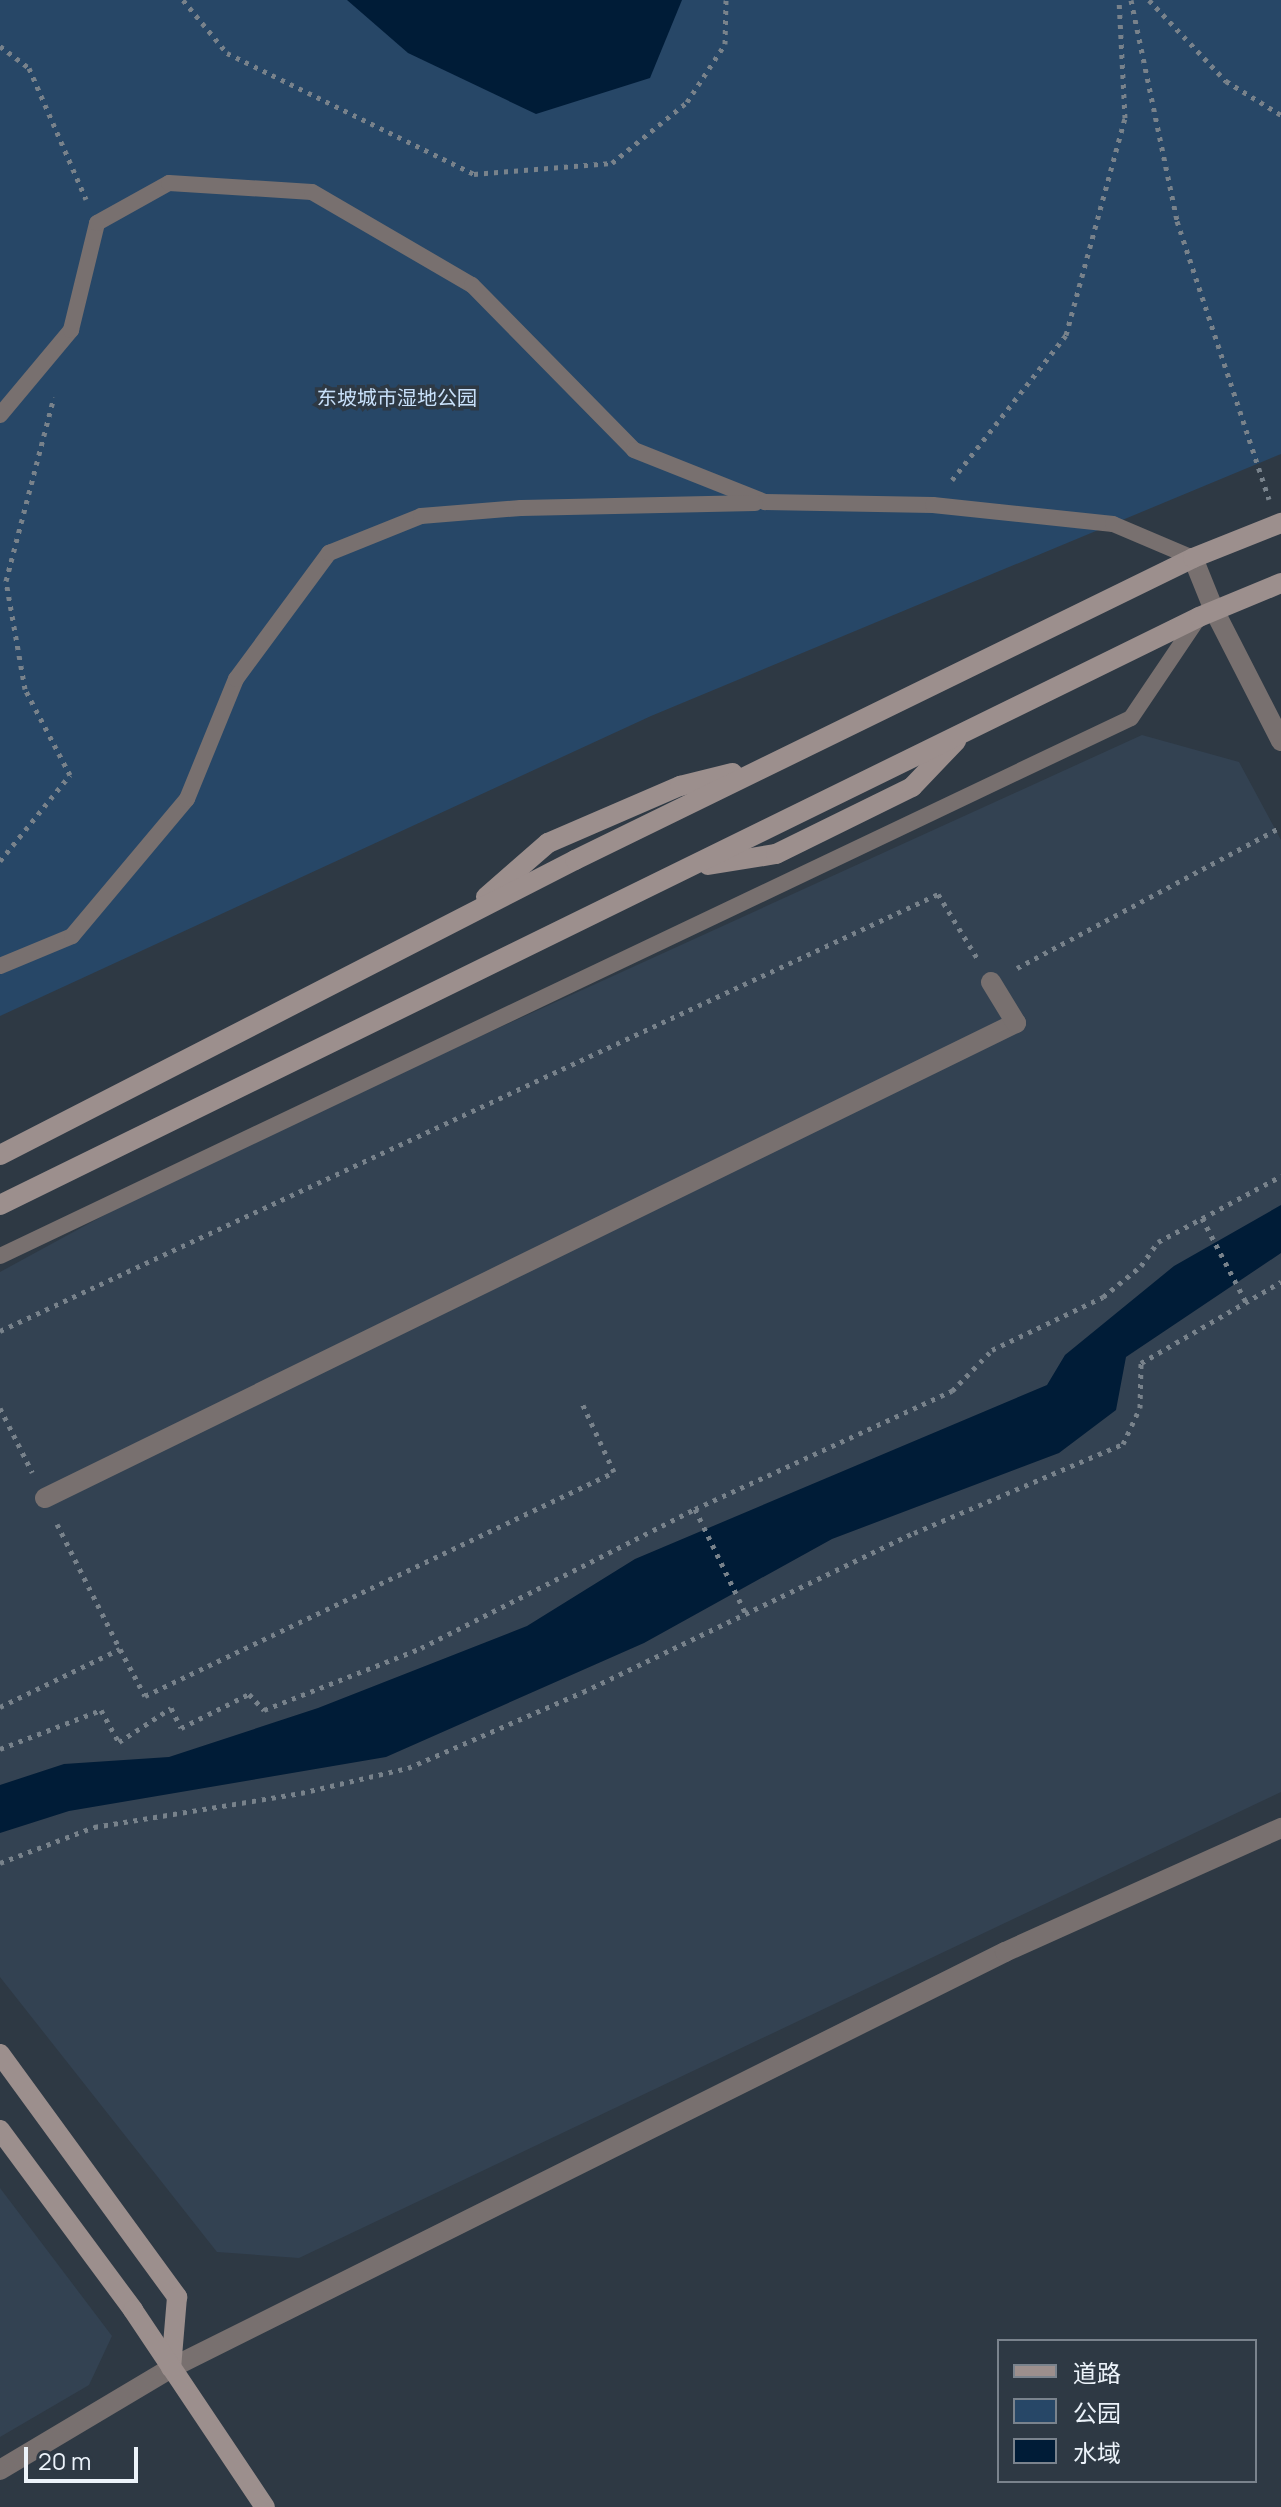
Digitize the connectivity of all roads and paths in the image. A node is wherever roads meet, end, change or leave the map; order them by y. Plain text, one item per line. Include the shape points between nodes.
1 (183, 0) edge
2 (726, 0) edge
3 (1119, 0) edge
4 (1131, 0) edge
5 (1149, 0) edge
6 (0, 46) edge
7 (1281, 115) edge
8 (97, 223) junction
9 (56, 389) dead end
10 (0, 415) edge
11 (765, 502) junction
12 (933, 505) junction
13 (1280, 524) edge
14 (1193, 558) junction
15 (1281, 583) edge
16 (1206, 614) junction
17 (1281, 741) edge
18 (1281, 827) edge
19 (0, 861) edge
20 (0, 966) edge
21 (991, 982) junction
22 (0, 1155) edge
23 (1281, 1176) edge
24 (0, 1205) edge
25 (1202, 1218) junction
26 (0, 1256) edge
27 (1281, 1282) edge
28 (1247, 1302) junction
29 (0, 1331) edge
30 (582, 1403) dead end
31 (0, 1408) edge
32 (45, 1498) junction
33 (695, 1509) junction
34 (747, 1616) junction
35 (120, 1649) junction
36 (0, 1707) edge
37 (0, 1749) edge
38 (1281, 1828) edge
39 (0, 1863) edge
40 (0, 2054) edge
41 (0, 2130) edge
42 (171, 2368) junction
43 (0, 2470) edge
44 (265, 2507) edge

1 - 2 path via 227,53 474,174 612,163 687,102 725,44
3 - 12 path via 1125,118 1066,335
4 - 13 path via 1177,221
5 - 7 path via 1226,81
6 - 8 path via 29,68
8 - 10 lane via 71,330
8 - 11 lane via 169,183 312,192 472,285 634,450
9 - 19 path via 6,581 25,689 70,775
11 - 12 lane
11 - 20 lane via 421,516 329,553 236,679 187,799 72,936
12 - 14 lane via 1113,524
13 - 14 main road
14 - 16 street
14 - 22 main road via 463,917
15 - 16 main road
16 - 17 street
16 - 24 main road
16 - 26 lane via 1131,718
18 - 21 path
21 - 29 path via 938,894
21 - 32 street via 1016,1023
23 - 25 path
25 - 28 path
25 - 33 path via 1158,1242 1141,1266 1103,1297 992,1350 952,1391
27 - 28 path
28 - 34 path via 1141,1363 1140,1408 1123,1444 914,1533
30 - 35 path via 614,1472 145,1696
31 - 32 path
32 - 35 path
33 - 34 path
33 - 37 path via 421,1648 264,1710 249,1694 181,1728 171,1708 119,1742 101,1710
34 - 39 path via 408,1768 301,1793 94,1827
35 - 36 path
38 - 42 street via 1005,1952
40 - 42 main road via 177,2297
41 - 42 main road
42 - 43 street
42 - 44 main road

